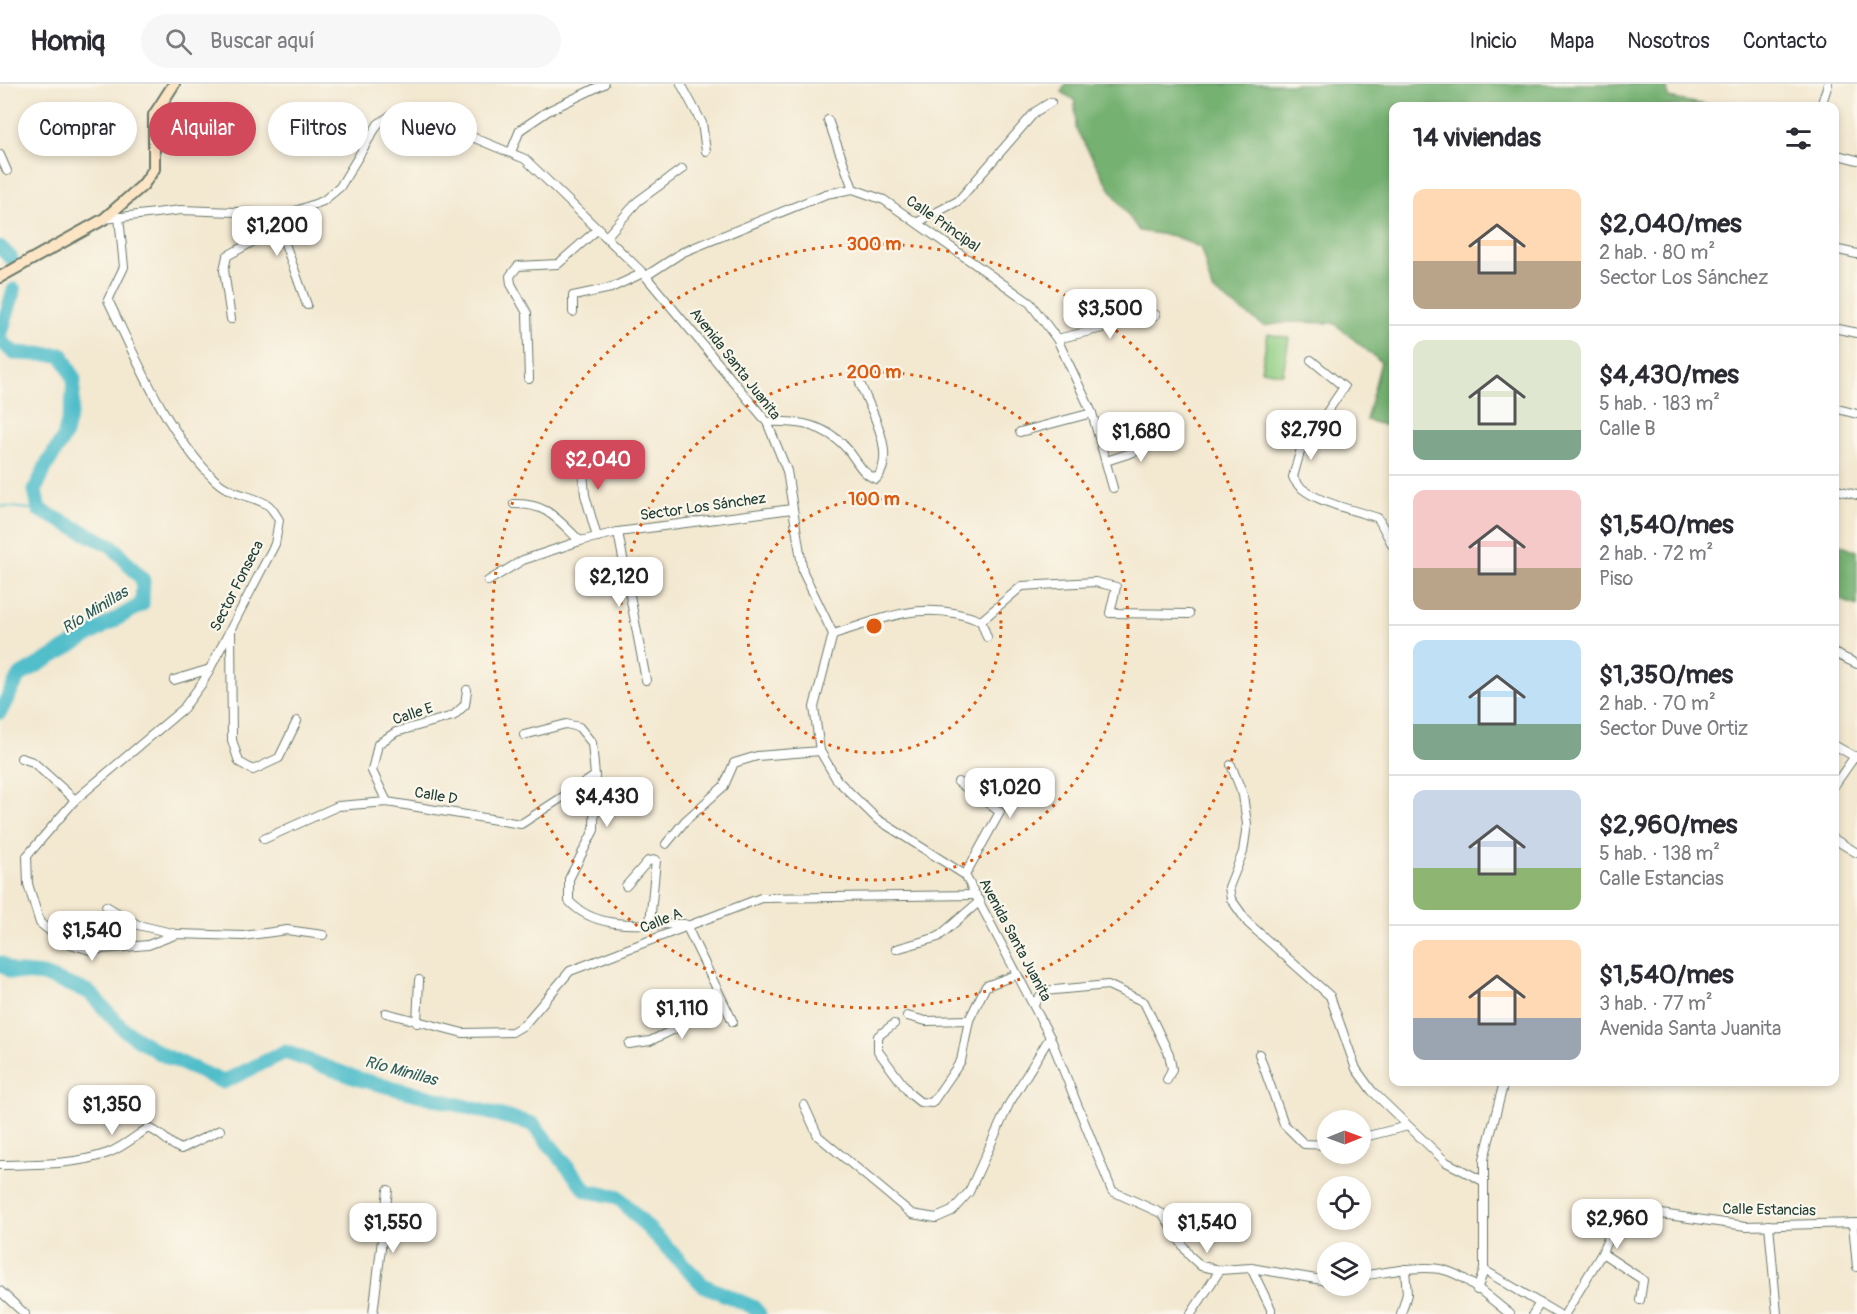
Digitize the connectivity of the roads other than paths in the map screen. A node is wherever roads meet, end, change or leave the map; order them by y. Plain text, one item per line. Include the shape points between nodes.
1 (174, 84) edge
2 (604, 84) edge
3 (681, 84) edge
4 (1828, 84) edge
5 (1052, 102) dead end
6 (1822, 102) edge
7 (828, 120) dead end
8 (706, 151) dead end
9 (512, 152) junction
10 (0, 155) edge
11 (1839, 155) edge
12 (1857, 160) edge
13 (682, 169) dead end
14 (8, 171) dead end
15 (853, 189) junction
16 (288, 214) junction
17 (119, 218) junction
18 (104, 219) junction
19 (918, 222) junction
20 (279, 227) junction
21 (599, 228) junction
22 (607, 236) junction
23 (1839, 250) edge
24 (1857, 254) edge
25 (645, 274) junction
26 (0, 277) edge
27 (307, 305) dead end
28 (573, 312) dead end
29 (1156, 315) dead end
30 (231, 319) dead end
31 (1839, 329) edge
32 (1857, 333) edge
33 (1057, 339) junction
34 (1311, 360) dead end
35 (529, 379) dead end
36 (860, 382) dead end
37 (1839, 409) edge
38 (1092, 413) junction
39 (1857, 414) edge
40 (767, 422) junction
41 (1020, 432) dead end
42 (1168, 441) dead end
43 (581, 449) dead end
44 (1106, 461) junction
45 (1113, 488) dead end
46 (1839, 490) edge
47 (1857, 495) edge
48 (514, 504) dead end
49 (792, 509) junction
50 (618, 532) junction
51 (597, 537) junction
52 (1389, 539) edge
53 (580, 541) junction
54 (488, 581) dead end
55 (1189, 614) dead end
56 (981, 621) junction
57 (231, 629) junction
58 (833, 634) junction
59 (987, 637) dead end
60 (1839, 655) edge
61 (1857, 664) edge
62 (210, 669) junction
63 (174, 680) dead end
64 (646, 680) dead end
65 (467, 690) dead end
66 (297, 721) dead end
67 (524, 735) dead end
68 (1839, 748) edge
69 (820, 751) junction
70 (1856, 757) edge
71 (21, 758) dead end
72 (1231, 765) dead end
73 (596, 776) junction
74 (1839, 779) edge
75 (958, 782) dead end
76 (75, 800) junction
77 (387, 802) junction
78 (264, 839) dead end
79 (1839, 842) edge
80 (666, 844) dead end
81 (1857, 854) edge
82 (965, 875) junction
83 (626, 886) dead end
84 (978, 898) junction
85 (106, 906) dead end
86 (650, 923) junction
87 (687, 925) junction
88 (177, 934) junction
89 (323, 935) dead end
90 (896, 949) dead end
91 (1016, 975) junction
92 (419, 981) dead end
93 (723, 1004) junction
94 (1034, 1004) junction
95 (386, 1013) dead end
96 (907, 1016) dead end
97 (969, 1020) junction
98 (417, 1023) junction
99 (732, 1023) dead end
100 (894, 1024) dead end
101 (1050, 1037) junction
102 (629, 1044) dead end
103 (1259, 1054) dead end
104 (1167, 1080) dead end
105 (1503, 1086) edge
106 (804, 1105) dead end
107 (1407, 1126) junction
108 (220, 1130) dead end
109 (1371, 1135) edge
110 (1317, 1145) edge
111 (0, 1165) edge
112 (1483, 1181) junction
113 (388, 1190) dead end
114 (1855, 1223) edge
115 (1769, 1225) junction
116 (1602, 1253) junction
117 (1857, 1267) edge
118 (1251, 1269) junction
119 (1405, 1269) junction
120 (1220, 1270) junction
121 (1484, 1270) junction
122 (1371, 1274) edge
123 (1317, 1279) edge
124 (1477, 1290) junction
125 (0, 1291) edge
126 (1640, 1300) dead end
127 (1540, 1303) junction
128 (25, 1314) edge
129 (373, 1314) edge
130 (1191, 1314) edge
131 (1271, 1314) edge
132 (1401, 1314) edge
133 (1510, 1314) edge
134 (1533, 1314) edge
135 (1558, 1314) edge
136 (1565, 1314) edge
137 (1777, 1314) edge

1 - 18 street via 154,115 154,169 143,185
2 - 9 street via 548,111 520,130
3 - 8 street via 702,123
4 - 6 street
5 - 19 street via 1035,112 958,201
7 - 15 street
9 - 16 street, Avenida Santa Juanita via 419,115 394,113 378,124 340,187 323,201
9 - 21 street, Avenida Santa Juanita via 525,159
10 - 14 street
11 - 12 street
13 - 22 street via 639,201
15 - 19 street, Calle Principal via 884,200
15 - 25 street via 826,194 683,252
16 - 17 street, Avenida Santa Juanita via 181,210
16 - 20 street
17 - 18 street, Avenida Santa Juanita
17 - 57 street, Sector Fonseca via 124,267 108,300 147,382 180,438 215,480 234,494 269,506 279,520 275,544
18 - 26 street
19 - 33 street, Calle Principal via 1030,303
20 - 27 street
20 - 30 street via 227,256 224,270
21 - 22 street, Avenida Santa Juanita
21 - 35 street via 558,264 518,266 510,276 527,314
22 - 25 street, Avenida Santa Juanita
23 - 24 street
25 - 28 street via 611,288 573,296
25 - 40 street, Avenida Santa Juanita
29 - 33 street
31 - 32 street
33 - 38 street, Calle Principal
34 - 52 street via 1344,387 1300,452 1293,477 1297,487 1378,518
36 - 40 street via 885,450 883,471 876,479 865,475 848,449 826,430 797,421
37 - 39 street
38 - 41 street
38 - 44 street, Calle Principal
40 - 49 street, Avenida Santa Juanita via 787,471
42 - 44 street
43 - 51 street via 585,495
44 - 45 street, Calle Principal
46 - 47 street
48 - 53 street via 545,508
49 - 50 street, Sector Los Sánchez
49 - 58 street, Avenida Santa Juanita via 803,572
50 - 51 street, Sector Los Sánchez
50 - 64 street
51 - 53 street, Sector Los Sánchez
53 - 54 street, Sector Los Sánchez via 523,560
55 - 56 street via 1110,613 1116,587 1095,582 1022,586
56 - 58 street via 964,614 918,609
56 - 59 street
57 - 62 street, Sector Fonseca
57 - 66 street via 232,740 239,762 253,770 279,758
58 - 69 street, Avenida Santa Juanita via 814,707
60 - 61 street
62 - 63 street
62 - 76 street, Sector Fonseca via 183,709
65 - 77 street, Calle E via 465,705 453,716 396,732 378,744 372,771
67 - 73 street via 566,724 579,727 592,743
68 - 70 street
69 - 80 street via 757,756 734,763 724,786
69 - 82 street, Avenida Santa Juanita via 837,780 877,819
70 - 74 street
71 - 76 street via 33,762
72 - 107 street via 1243,795 1247,824 1243,852 1229,887 1231,899 1248,923 1330,996 1356,1069
73 - 77 street, Calle D via 521,824
73 - 86 street via 594,830 569,879 569,901 581,914 601,922
75 - 82 street via 1000,812
76 - 88 street, Sector Fonseca via 27,856 28,884 40,924 64,942 90,950 148,945
77 - 78 street, Calle D via 338,806
79 - 81 street
82 - 84 street, Avenida Santa Juanita
83 - 86 street via 648,861 656,860
84 - 87 street, Calle A via 761,898
84 - 90 street via 938,937
84 - 91 street, Avenida Santa Juanita
85 - 88 street via 138,925
86 - 87 street
87 - 93 street
87 - 98 street, Calle A via 570,971 524,1025 512,1032 463,1033
88 - 89 street via 243,936 287,930
91 - 94 street, Avenida Santa Juanita
91 - 97 street via 986,986
92 - 98 street
93 - 99 street
93 - 102 street via 690,1017 651,1041
94 - 101 street, Avenida Santa Juanita
94 - 104 street via 1044,991 1108,985 1144,1002 1169,1054 1172,1069
95 - 98 street, Calle A
96 - 97 street via 926,1021
97 - 100 street via 961,1061 932,1103 920,1102 910,1094 879,1051 878,1036
101 - 106 street via 1009,1104 969,1192 952,1211 936,1218 912,1214 818,1136
101 - 120 street, Avenida Santa Juanita via 1112,1191 1163,1214 1189,1255 1201,1266
103 - 110 street via 1284,1124 1304,1144
105 - 112 street via 1484,1159
107 - 109 street
107 - 112 street via 1446,1162
108 - 111 street via 182,1149 148,1128 110,1152 91,1157
112 - 121 street
113 - 129 street
114 - 115 street, Calle Estancias
114 - 117 street
115 - 116 street, Calle Estancias via 1737,1226 1624,1209 1618,1214
115 - 137 street
116 - 126 street via 1643,1280
116 - 136 street
118 - 120 street, Avenida Santa Juanita
118 - 123 street, Avenida Santa Juanita
118 - 131 street
119 - 122 street
119 - 124 street via 1444,1270
119 - 132 street via 1407,1294
120 - 130 street
121 - 124 street
121 - 127 street
124 - 133 street
125 - 128 street
127 - 134 street
127 - 135 street

